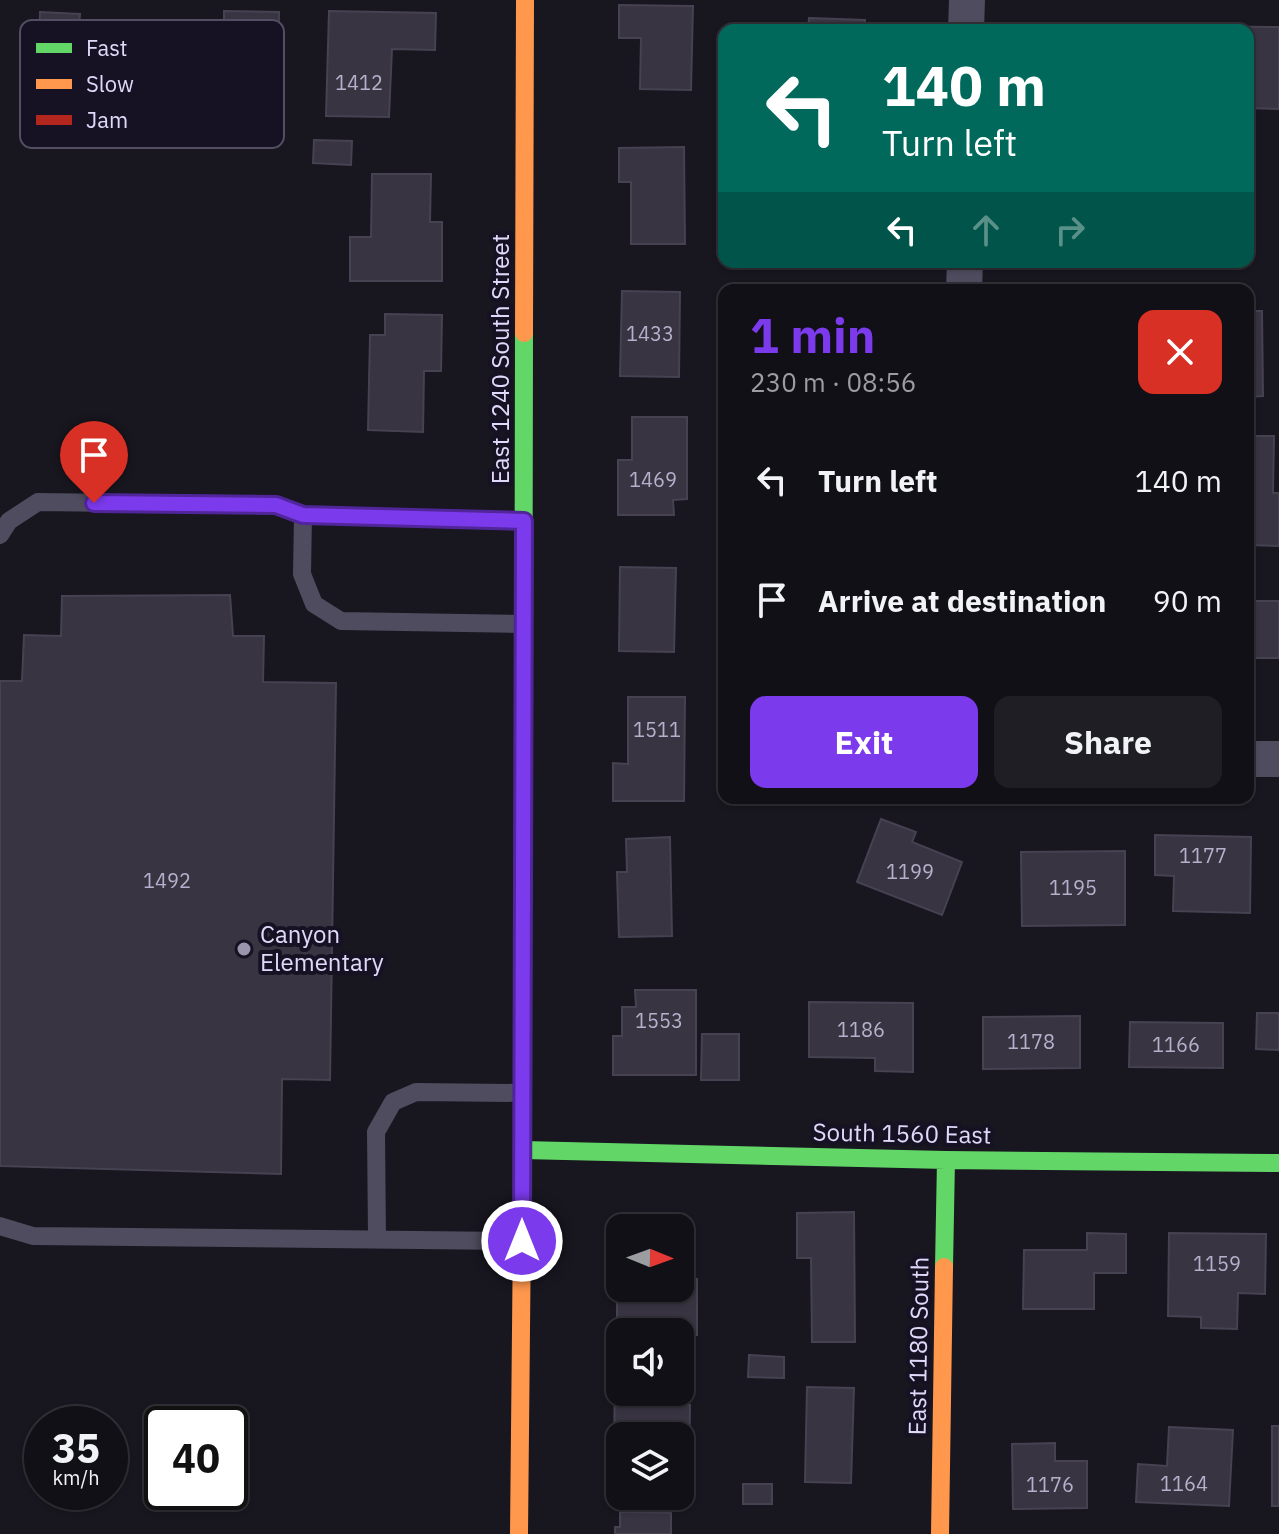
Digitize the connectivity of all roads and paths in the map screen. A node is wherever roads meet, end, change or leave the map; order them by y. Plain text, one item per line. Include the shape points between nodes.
1 (525, 0) edge
2 (967, 0) edge
3 (966, 24) edge
4 (303, 515) junction
5 (524, 521) junction
6 (0, 535) edge
7 (524, 624) junction
8 (1254, 759) edge
9 (1279, 759) edge
10 (523, 1093) junction
11 (523, 1150) junction
12 (946, 1160) junction
13 (1279, 1163) edge
14 (0, 1226) edge
15 (377, 1238) junction
16 (522, 1241) junction
17 (519, 1534) edge
18 (940, 1534) edge

1 - 5 street, East 1240 South Street
2 - 3 street
4 - 5 lane
4 - 6 lane via 276,505 38,502 9,521
4 - 7 lane via 302,574 314,604 341,621
5 - 7 street, East 1240 South Street
7 - 10 street, East 1240 South Street
8 - 9 street
10 - 11 street, East 1240 South Street
10 - 15 lane via 416,1092 393,1102 376,1132
11 - 12 street, South 1560 East
11 - 16 street, East 1240 South Street
12 - 13 street, South 1560 East
12 - 18 street, East 1180 South
14 - 15 lane via 33,1236
15 - 16 lane
16 - 17 street, East 1240 South Street

